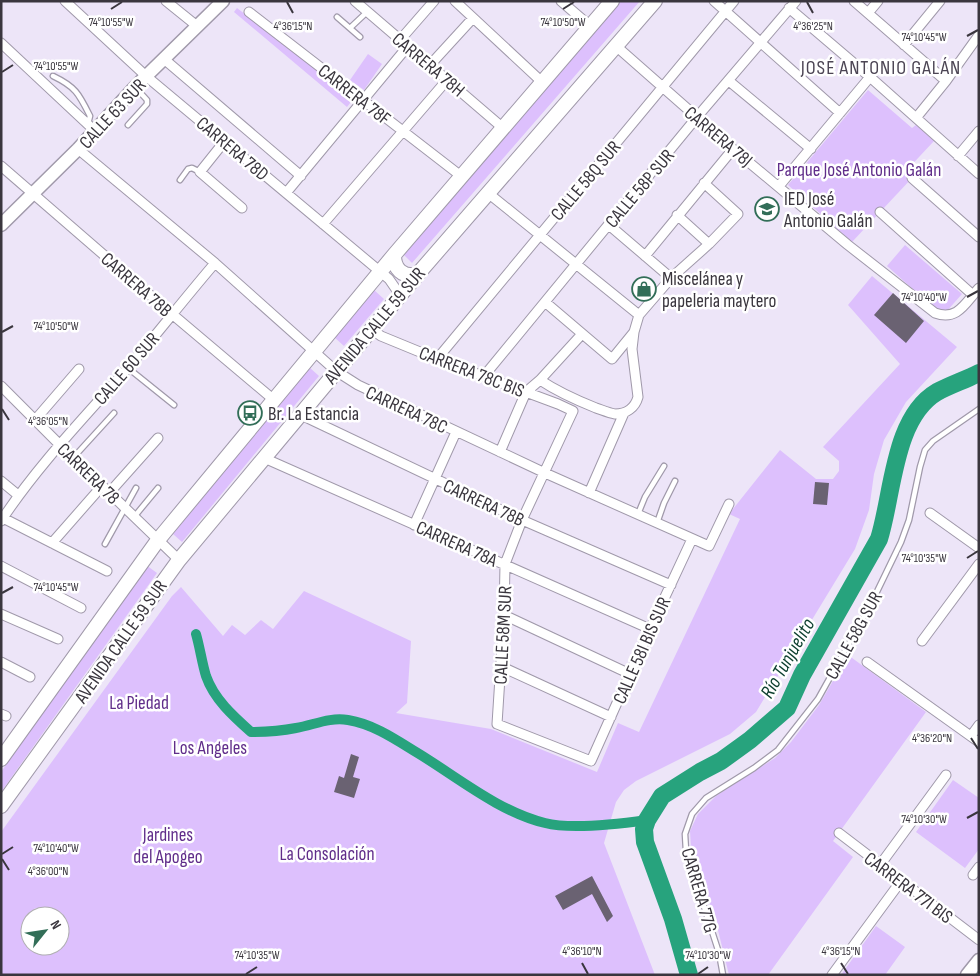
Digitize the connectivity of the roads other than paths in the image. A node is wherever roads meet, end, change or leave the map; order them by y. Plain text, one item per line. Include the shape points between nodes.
1 (65, 1) edge
2 (166, 1) edge
3 (224, 1) edge
4 (355, 1) edge
5 (434, 1) edge
6 (455, 1) edge
7 (561, 1) edge
8 (612, 1) edge
9 (655, 1) edge
10 (714, 1) edge
11 (734, 1) edge
12 (796, 1) edge
13 (854, 1) edge
14 (878, 1) edge
15 (940, 1) edge
16 (789, 8) junction
17 (726, 11) junction
18 (249, 12) dead end
19 (367, 12) junction
20 (868, 13) junction
21 (337, 17) dead end
22 (473, 18) junction
23 (197, 26) junction
24 (590, 26) junction
25 (350, 28) junction
26 (979, 35) edge
27 (360, 37) dead end
28 (1, 43) edge
29 (404, 43) junction
30 (760, 43) junction
31 (904, 45) junction
32 (616, 46) junction
33 (164, 59) junction
34 (430, 65) junction
35 (53, 76) dead end
36 (146, 76) junction
37 (870, 77) junction
38 (447, 80) junction
39 (729, 81) junction
40 (946, 81) junction
41 (542, 82) junction
42 (135, 87) junction
43 (662, 87) junction
44 (363, 100) junction
45 (840, 114) junction
46 (697, 118) junction
47 (916, 118) junction
48 (128, 125) dead end
49 (91, 127) junction
50 (503, 128) junction
51 (979, 130) edge
52 (403, 131) junction
53 (224, 142) junction
54 (78, 149) junction
55 (734, 149) junction
56 (811, 149) junction
57 (958, 156) junction
58 (1, 166) edge
59 (200, 172) junction
60 (979, 174) edge
61 (301, 176) junction
62 (461, 176) junction
63 (912, 178) dead end
64 (180, 180) dead end
65 (704, 183) junction
66 (779, 186) junction
67 (286, 193) junction
68 (488, 193) junction
69 (33, 194) junction
70 (242, 208) dead end
71 (880, 212) dead end
72 (677, 216) junction
73 (323, 224) junction
74 (1, 225) edge
75 (608, 225) junction
76 (540, 234) junction
77 (979, 237) edge
78 (709, 244) junction
79 (394, 255) junction
80 (645, 256) junction
81 (215, 263) junction
82 (576, 263) junction
83 (380, 272) junction
84 (416, 275) junction
85 (671, 278) junction
86 (976, 292) edge
87 (400, 295) junction
88 (545, 302) junction
89 (172, 314) junction
90 (639, 315) junction
91 (371, 329) junction
92 (634, 332) junction
93 (582, 334) junction
94 (314, 352) junction
95 (437, 360) junction
96 (79, 368) dead end
97 (128, 368) junction
98 (336, 371) junction
99 (484, 376) junction
100 (540, 380) junction
101 (1, 386) edge
102 (526, 392) junction
103 (562, 394) junction
104 (274, 400) junction
105 (558, 404) junction
106 (174, 405) dead end
107 (979, 409) edge
108 (573, 411) joint
109 (114, 413) dead end
110 (624, 413) junction
111 (299, 414) junction
112 (35, 420) junction
113 (456, 432) junction
114 (158, 438) dead end
115 (59, 444) junction
116 (500, 452) junction
117 (73, 458) junction
118 (264, 458) junction
119 (664, 466) dead end
120 (544, 473) junction
121 (435, 479) junction
122 (1, 481) edge
123 (675, 481) dead end
124 (102, 486) junction
125 (136, 488) dead end
126 (158, 488) dead end
127 (109, 493) junction
128 (589, 493) junction
129 (18, 495) junction
130 (729, 504) dead end
131 (125, 508) junction
132 (930, 513) dead end
133 (638, 514) junction
134 (134, 517) junction
135 (2, 519) edge
136 (522, 520) junction
137 (657, 523) junction
138 (414, 524) junction
139 (692, 539) junction
140 (158, 540) junction
141 (52, 543) junction
142 (105, 544) dead end
143 (979, 548) edge
144 (179, 560) junction
145 (505, 564) junction
146 (979, 564) edge
147 (1, 566) edge
148 (107, 571) dead end
149 (671, 585) junction
150 (81, 608) dead end
151 (1, 614) edge
152 (504, 615) junction
153 (650, 629) junction
154 (58, 639) dead end
155 (922, 641) dead end
156 (1, 662) edge
157 (867, 662) dead end
158 (500, 666) junction
159 (630, 674) junction
160 (30, 677) dead end
161 (611, 717) junction
162 (979, 725) edge
163 (970, 736) junction
164 (979, 742) edge
165 (1, 759) edge
166 (591, 761) joint
167 (946, 775) dead end
168 (1, 806) edge
169 (838, 833) dead end
170 (685, 834) joint
171 (880, 865) junction
172 (901, 881) junction
173 (979, 940) edge
174 (979, 960) edge
175 (723, 975) edge
176 (832, 975) edge
177 (966, 975) edge

1 - 36 street, CARRERA 78D
2 - 23 street
3 - 23 main road, CALLE 63 SUR
4 - 19 street, CARRERA 78H
5 - 29 street
6 - 22 street
7 - 24 street
8 - 24 main road, AVENIDA CALLE 59 SUR
9 - 32 main road, AVENIDA CALLE 59 SUR
10 - 17 street
11 - 17 street, CALLE 58Q SUR
12 - 16 street, CALLE 58P SUR
13 - 20 street
14 - 20 street
15 - 31 street
16 - 30 street, CALLE 58P SUR
16 - 37 street
17 - 30 street
17 - 43 street, CALLE 58Q SUR
18 - 44 street, CARRERA 78F
19 - 25 lane
19 - 29 street, CARRERA 78H
20 - 31 street
21 - 25 lane
22 - 34 street
22 - 41 street
23 - 33 main road, CALLE 63 SUR
24 - 41 main road, AVENIDA CALLE 59 SUR
25 - 27 lane
26 - 40 street
28 - 49 street
29 - 34 street, CARRERA 78H
29 - 44 street
30 - 39 street, CALLE 58P SUR
30 - 45 street
31 - 40 street
32 - 43 street, CARRERA 78J
32 - 68 main road, AVENIDA CALLE 59 SUR
33 - 36 main road, CALLE 63 SUR
33 - 61 street
34 - 38 street, CARRERA 78H
35 - 49 lane via 75,88 90,116
36 - 42 main road, CALLE 63 SUR
36 - 53 street, CARRERA 78D
37 - 45 street
37 - 47 street
38 - 50 street, CARRERA 78H
38 - 52 street
39 - 46 street, CALLE 58P SUR
39 - 56 street
40 - 47 street
41 - 50 main road, AVENIDA CALLE 59 SUR
42 - 48 lane via 147,104
42 - 49 main road, CALLE 63 SUR
43 - 46 street, CARRERA 78J
43 - 76 street, CALLE 58Q SUR
44 - 52 street, CARRERA 78F
44 - 61 street
45 - 56 street
46 - 55 street, CARRERA 78J
46 - 75 street, CALLE 58P SUR
47 - 57 street
49 - 54 main road, CALLE 63 SUR
50 - 62 main road, AVENIDA CALLE 59 SUR
51 - 57 street
52 - 62 street, CARRERA 78F
52 - 73 street
53 - 59 street
53 - 67 street, CARRERA 78D
54 - 69 main road, CALLE 63 SUR
54 - 81 street, CARRERA 78C
55 - 65 street
55 - 66 street, CARRERA 78J
56 - 66 street
57 - 60 street
58 - 69 street, CARRERA 78B
59 - 64 lane via 188,169
59 - 70 street
61 - 67 street
62 - 79 main road, AVENIDA CALLE 59 SUR
63 - 77 street
65 - 72 street
65 - 78 street via 738,214
66 - 86 street, CARRERA 78J via 848,246 935,313 943,316 959,312
67 - 73 street, CARRERA 78D
68 - 76 street
68 - 84 main road, AVENIDA CALLE 59 SUR
69 - 74 main road, CALLE 63 SUR
69 - 89 street, CARRERA 78B
71 - 86 street
72 - 78 street
72 - 80 street
73 - 83 street, CARRERA 78D
75 - 80 street
75 - 82 street, CALLE 58P SUR
76 - 82 street
76 - 95 street, CALLE 58Q SUR
78 - 85 street
79 - 83 main road, AVENIDA CALLE 59 SUR
79 - 84 main road via 394,262 402,274
80 - 85 street
81 - 89 street, CALLE 60 SUR
81 - 94 street, CARRERA 78C
82 - 88 street, CALLE 58P SUR
82 - 90 street
83 - 87 street, CARRERA 78D
83 - 94 main road, AVENIDA CALLE 59 SUR
84 - 87 main road, AVENIDA CALLE 59 SUR
85 - 90 street
87 - 91 main road, AVENIDA CALLE 59 SUR
88 - 93 street
88 - 99 street, CALLE 58P SUR
89 - 97 street, CALLE 60 SUR
89 - 104 street, CARRERA 78B
90 - 92 street
91 - 95 street, CARRERA 78C BIS
91 - 98 main road, AVENIDA CALLE 59 SUR
92 - 93 street via 612,359
92 - 110 street via 632,349 638,397 636,404
93 - 100 street
94 - 98 street, CARRERA 78C
94 - 104 main road, AVENIDA CALLE 59 SUR
95 - 99 street, CARRERA 78C BIS
96 - 112 street
97 - 106 lane
97 - 115 street, CALLE 60 SUR
98 - 111 main road, AVENIDA CALLE 59 SUR
98 - 113 street, CARRERA 78C via 358,386
99 - 102 street, CARRERA 78C BIS
100 - 102 street
100 - 103 street
101 - 112 street, CARRERA 78
102 - 105 street, CARRERA 78C BIS
102 - 116 street
103 - 105 street
103 - 110 street via 613,414
104 - 140 main road, AVENIDA CALLE 59 SUR
105 - 108 street, CARRERA 78C BIS
107 - 170 lane, CALLE 58G SUR via 925,450 901,542 818,699 778,750 706,798 692,814
108 - 120 street, CALLE 58M SUR
109 - 117 lane
110 - 128 street
111 - 118 main road, AVENIDA CALLE 59 SUR
111 - 121 street, CARRERA 78B
112 - 115 street, CARRERA 78
113 - 116 street, CARRERA 78C
113 - 121 street
114 - 127 street
115 - 117 street, CARRERA 78
115 - 129 street, CALLE 60 SUR
116 - 120 street, CARRERA 78C
117 - 124 street, CARRERA 78
118 - 138 street, CARRERA 78A via 330,490
118 - 144 main road, AVENIDA CALLE 59 SUR
119 - 133 lane
120 - 128 street, CARRERA 78C
120 - 136 street, CALLE 58M SUR
121 - 136 street, CARRERA 78B
121 - 138 street
122 - 129 street
123 - 137 lane
124 - 127 street, CARRERA 78
124 - 141 street
125 - 131 lane
126 - 134 lane
127 - 131 street, CARRERA 78
128 - 133 street, CARRERA 78C
129 - 135 street, CALLE 60 SUR
130 - 139 street, CARRERA 78C via 709,546
131 - 134 street, CARRERA 78
131 - 142 lane
132 - 143 street
133 - 137 street, CARRERA 78C
134 - 140 street, CARRERA 78
135 - 141 street
136 - 145 street, CALLE 58M SUR
136 - 149 street, CARRERA 78B
137 - 139 street, CARRERA 78C
138 - 145 street, CARRERA 78A via 465,552
139 - 149 street, CALLE 58I BIS SUR
140 - 144 street, CARRERA 78
140 - 165 main road, AVENIDA CALLE 59 SUR
141 - 148 street
144 - 168 main road, AVENIDA CALLE 59 SUR
145 - 152 street, CALLE 58M SUR
145 - 153 street, CARRERA 78A
146 - 155 street
147 - 150 street
149 - 153 street, CALLE 58I BIS SUR
151 - 154 street
152 - 158 street, CALLE 58M SUR
152 - 159 street
153 - 159 street, CALLE 58I BIS SUR
156 - 160 street
157 - 163 street
158 - 161 street
158 - 166 street, CALLE 58M SUR via 497,724
159 - 161 street, CALLE 58I BIS SUR
161 - 166 street, CALLE 58I BIS SUR
162 - 163 street
163 - 164 street
167 - 171 street
169 - 171 street, CARRERA 77I BIS
170 - 175 lane, CARRERA 77G via 686,851
171 - 172 street, CARRERA 77I BIS
172 - 173 street, CARRERA 77I BIS
172 - 176 street
174 - 177 main road

